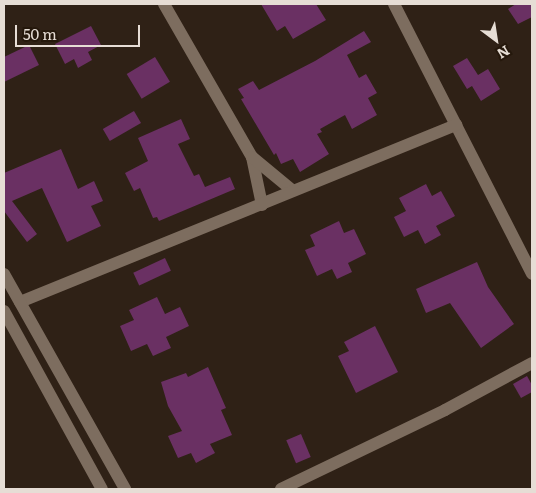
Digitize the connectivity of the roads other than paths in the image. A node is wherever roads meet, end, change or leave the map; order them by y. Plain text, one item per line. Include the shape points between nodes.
1 (164, 4) edge
2 (394, 4) edge
3 (456, 125) junction
4 (252, 157) junction
5 (292, 190) junction
6 (262, 205) junction
7 (4, 274) edge
8 (532, 274) edge
9 (20, 302) junction
10 (4, 311) edge
11 (532, 363) edge
12 (102, 489) edge
13 (125, 489) edge
14 (281, 489) edge

1 - 4 street
2 - 3 street
3 - 5 street
3 - 8 street
4 - 5 street
4 - 6 street
5 - 6 street
6 - 9 street
7 - 9 street
9 - 13 street
10 - 12 street
11 - 14 street via 445,410

